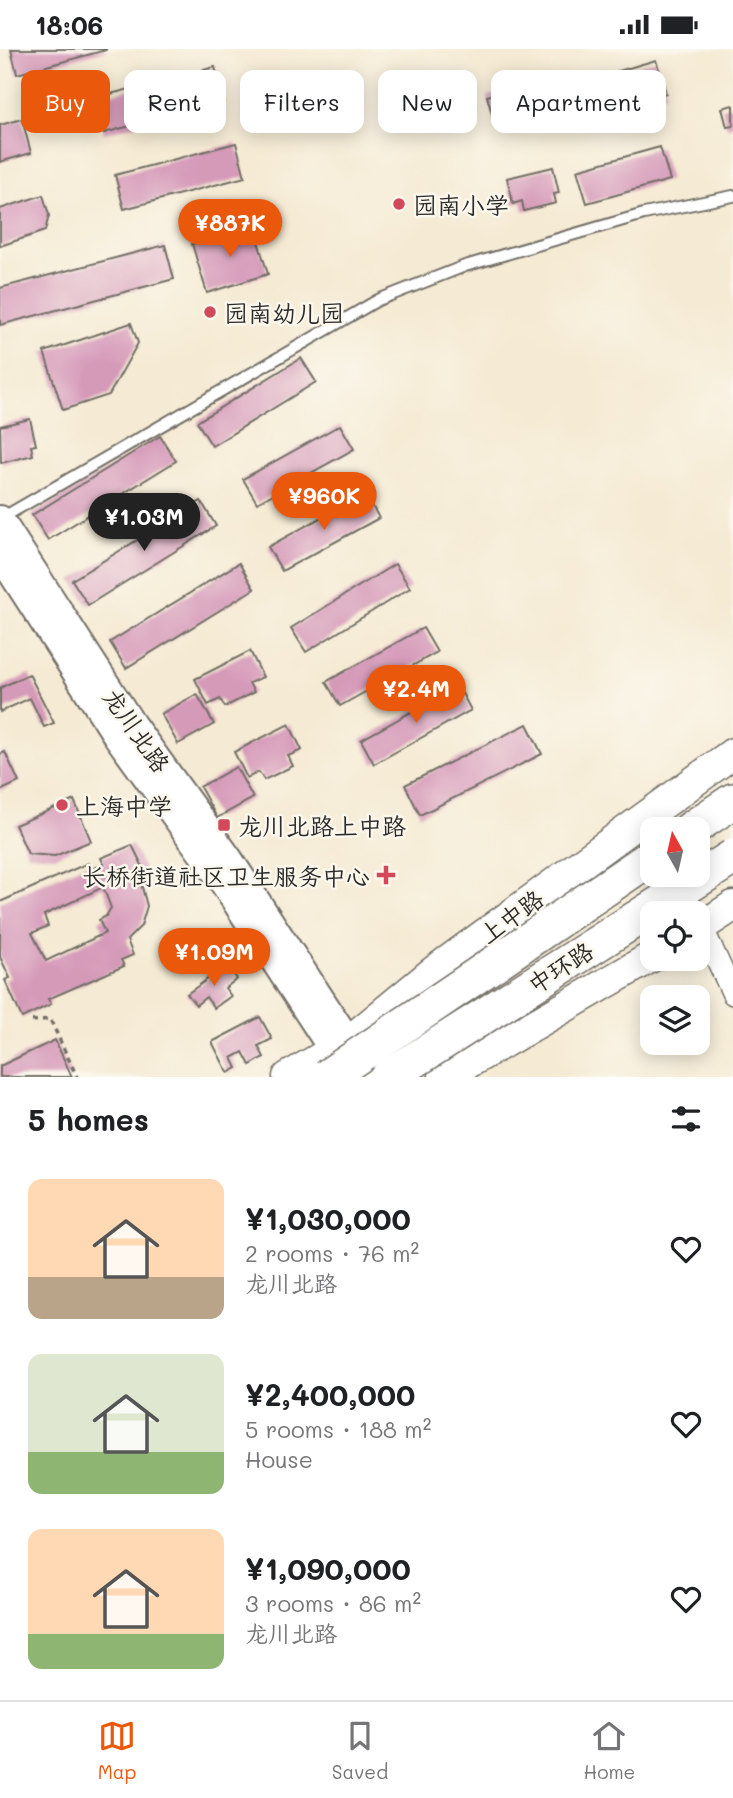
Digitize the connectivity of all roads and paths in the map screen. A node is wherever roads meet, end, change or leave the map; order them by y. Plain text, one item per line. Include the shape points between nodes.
1 (733, 195) edge
2 (0, 519) edge
3 (0, 555) edge
4 (733, 753) edge
5 (733, 801) edge
6 (709, 817) edge
7 (733, 857) edge
8 (640, 864) edge
9 (733, 906) edge
10 (710, 921) edge
11 (710, 948) edge
12 (640, 964) edge
13 (733, 994) edge
14 (32, 1020) dead end
15 (336, 1056) edge
16 (77, 1077) edge
17 (288, 1077) edge
18 (349, 1077) edge
19 (372, 1077) edge
20 (388, 1077) edge
21 (444, 1077) edge

1 - 2 lane via 644,214 478,262 378,300
2 - 15 street, 龙川北路 via 125,715 230,860
3 - 15 street, 龙川北路 via 116,735 224,884
4 - 15 main road, 上中路 via 434,971
5 - 6 highway
7 - 20 highway, 中环路, bridge
8 - 15 highway, 中环路, bridge
9 - 10 main road
11 - 13 street
12 - 21 main road
14 - 16 path via 50,1019
15 - 17 main road, 上中路
15 - 18 street, 龙川北路
15 - 19 street, 龙川北路

